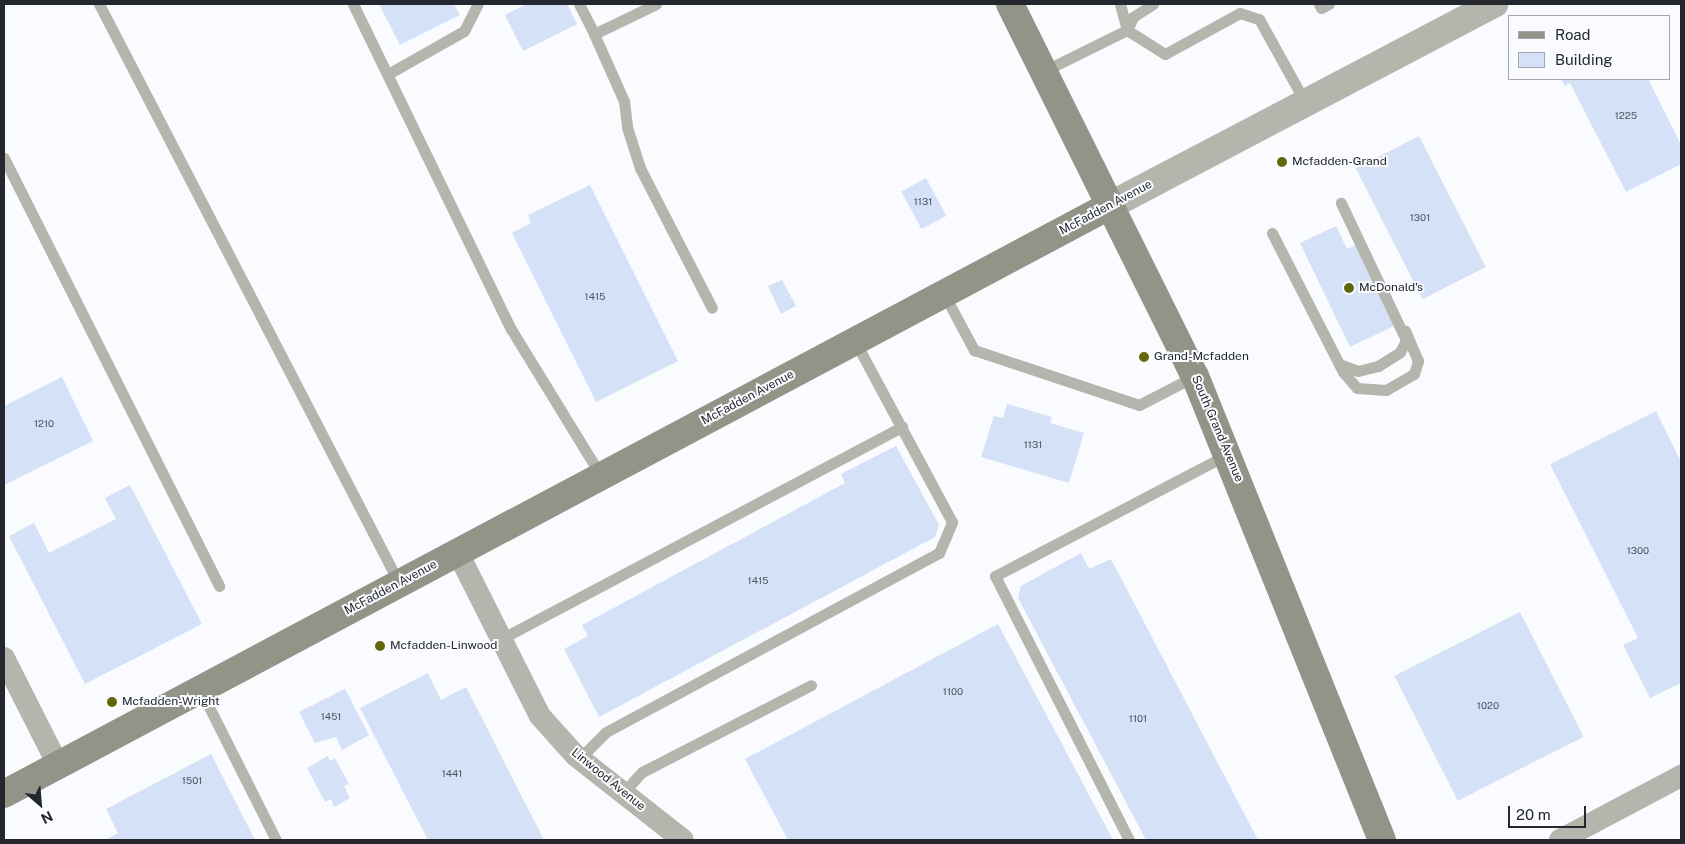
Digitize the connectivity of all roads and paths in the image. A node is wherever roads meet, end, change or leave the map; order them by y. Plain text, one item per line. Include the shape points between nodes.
1 (99, 4) edge
2 (353, 4) edge
3 (478, 4) edge
4 (579, 4) edge
5 (656, 4) edge
6 (1010, 4) edge
7 (1120, 4) edge
8 (1153, 4) edge
9 (1319, 4) edge
10 (1329, 4) edge
11 (1486, 6) edge
12 (1127, 30) junction
13 (594, 34) junction
14 (1044, 71) junction
15 (388, 74) junction
16 (1305, 102) junction
17 (4, 158) edge
18 (1342, 203) dead end
19 (1111, 205) junction
20 (1272, 233) dead end
21 (944, 294) junction
22 (712, 308) dead end
23 (1405, 330) junction
24 (855, 341) junction
25 (1338, 364) junction
26 (1195, 376) junction
27 (902, 427) junction
28 (1228, 454) junction
29 (601, 476) junction
30 (458, 553) junction
31 (399, 584) junction
32 (219, 586) dead end
33 (501, 639) junction
34 (4, 658) edge
35 (811, 685) dead end
36 (200, 689) junction
37 (580, 759) junction
38 (58, 765) junction
39 (1681, 776) edge
40 (623, 793) junction
41 (4, 794) edge
42 (1377, 839) edge
43 (276, 840) edge
44 (683, 840) edge
45 (1129, 840) edge
46 (1560, 840) edge

1 - 31 lane
2 - 15 lane
3 - 15 lane via 464,31
4 - 13 lane
5 - 13 lane
6 - 14 main road, South Grand Avenue
7 - 12 lane
8 - 12 lane via 1133,17
9 - 10 lane via 1321,8
11 - 16 street, McFadden Avenue
12 - 14 lane
12 - 16 lane via 1165,54 1240,13 1259,19
13 - 22 lane via 624,101 627,127 640,168
14 - 19 main road, South Grand Avenue
15 - 29 lane via 511,329
16 - 19 street, McFadden Avenue
17 - 32 lane
18 - 23 lane
19 - 21 main road, McFadden Avenue
19 - 26 main road, South Grand Avenue
20 - 25 lane
21 - 24 main road, McFadden Avenue
21 - 26 lane via 974,350 1121,399 1140,405
23 - 25 lane via 1405,347 1378,366 1358,372
23 - 25 lane via 1418,361 1414,374 1406,382 1369,392 1348,382
24 - 27 lane
24 - 29 main road, McFadden Avenue
26 - 28 main road, South Grand Avenue
27 - 33 lane
27 - 37 lane via 952,522 939,553 606,732
28 - 42 main road, South Grand Avenue
28 - 45 lane via 995,576
29 - 30 main road, McFadden Avenue
30 - 31 main road, McFadden Avenue
30 - 33 street, Linwood Avenue
31 - 36 main road, McFadden Avenue
33 - 37 street, Linwood Avenue via 540,716
34 - 38 street
35 - 40 lane via 642,772
36 - 38 main road, McFadden Avenue
36 - 43 lane
37 - 40 street, Linwood Avenue
38 - 41 main road, McFadden Avenue
39 - 46 street
40 - 44 street, Linwood Avenue

